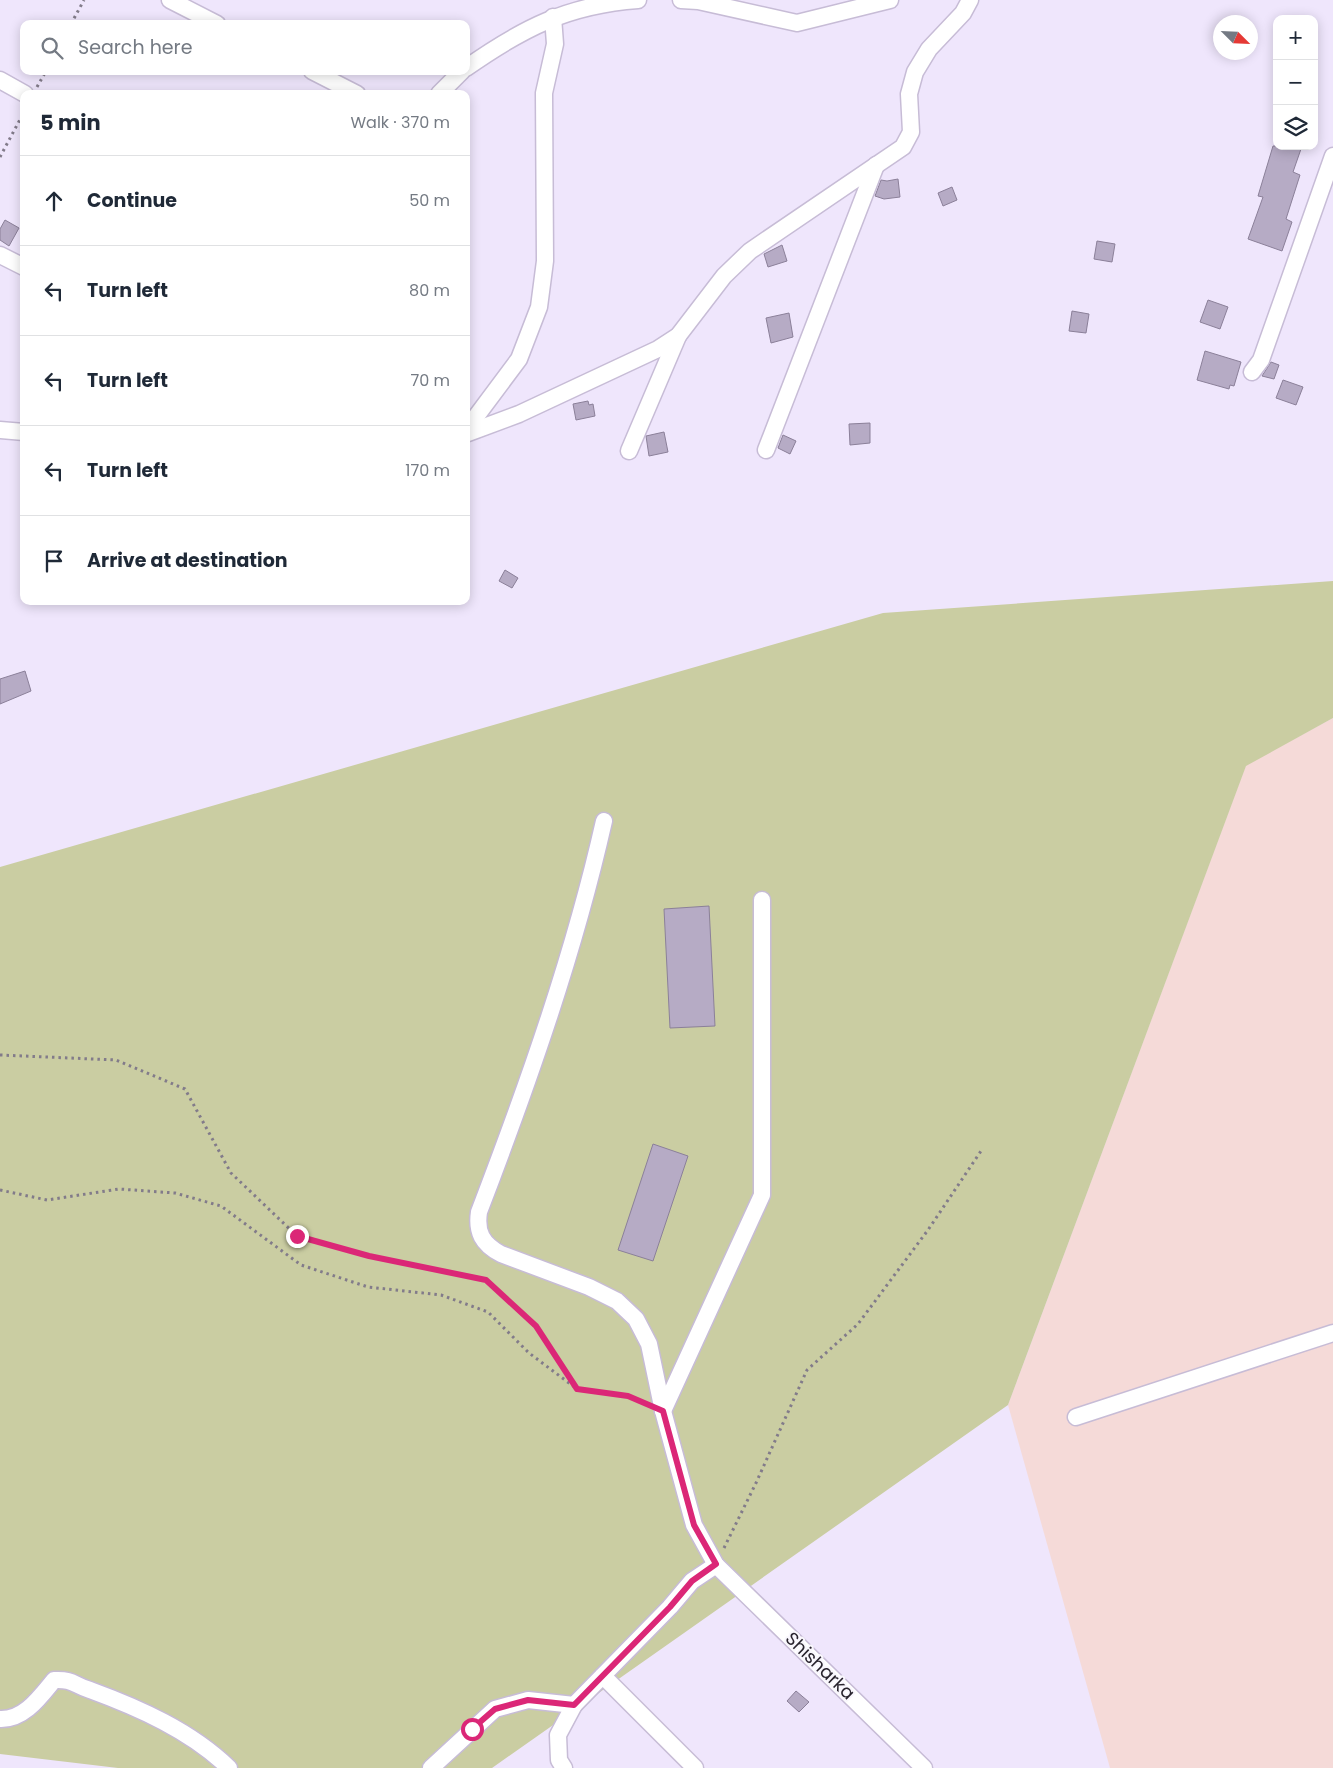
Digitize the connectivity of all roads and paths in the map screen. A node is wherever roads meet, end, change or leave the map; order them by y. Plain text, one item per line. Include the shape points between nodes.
1 (84, 0) edge
2 (170, 0) edge
3 (638, 0) edge
4 (681, 0) edge
5 (890, 0) edge
6 (970, 0) edge
7 (553, 17) junction
8 (73, 20) edge
9 (209, 20) edge
10 (470, 65) edge
11 (44, 75) edge
12 (320, 75) edge
13 (458, 75) edge
14 (0, 80) edge
15 (35, 90) edge
16 (349, 90) edge
17 (443, 90) edge
18 (20, 91) edge
19 (20, 119) edge
20 (0, 156) edge
21 (1333, 156) edge
22 (876, 165) junction
23 (0, 254) edge
24 (20, 265) edge
25 (678, 336) junction
26 (1252, 372) dead end
27 (470, 426) edge
28 (0, 430) edge
29 (20, 432) edge
30 (470, 432) edge
31 (766, 450) dead end
32 (629, 451) dead end
33 (604, 821) dead end
34 (762, 900) dead end
35 (0, 1055) edge
36 (983, 1148) dead end
37 (0, 1190) edge
38 (1333, 1333) edge
39 (577, 1389) junction
40 (663, 1411) junction
41 (1076, 1417) dead end
42 (716, 1564) junction
43 (603, 1676) junction
44 (574, 1705) junction
45 (0, 1719) edge
46 (229, 1768) edge
47 (431, 1768) edge
48 (564, 1768) edge
49 (695, 1768) edge
50 (924, 1768) edge

1 - 8 path
2 - 9 street
3 - 7 street via 585,7
4 - 5 street via 797,23
6 - 22 street via 963,13 929,49 915,72 909,94 911,132 902,147
7 - 10 street via 504,42
7 - 27 street via 555,44 544,93 545,261 539,307 519,359
11 - 15 path
12 - 16 street
13 - 17 street
14 - 18 street
19 - 20 path
21 - 26 street via 1261,360
22 - 25 street via 750,251 724,276
22 - 31 street
23 - 24 street
25 - 30 street via 658,350 519,414
25 - 32 street
28 - 29 street
33 - 40 street, Shisharka via 587,895 477,1225 489,1248 596,1290 617,1301 636,1319 649,1344
34 - 40 street via 762,1195
35 - 39 path via 116,1060 186,1089 231,1173 297,1236 369,1256 486,1280 536,1326
36 - 42 path via 928,1230 858,1324 806,1370
37 - 39 path via 47,1200 119,1189 175,1193 221,1206 301,1265 368,1287 441,1295 488,1312 529,1353
38 - 41 street
39 - 40 path via 628,1396
40 - 42 street, Shisharka via 694,1525
42 - 43 street via 692,1581
42 - 50 street, Shisharka
43 - 44 street
43 - 49 street
44 - 47 street via 528,1700 495,1709
44 - 48 street via 558,1735 560,1760
45 - 46 street via 8,1719 33,1705 54,1680 69,1680 123,1702 184,1733

